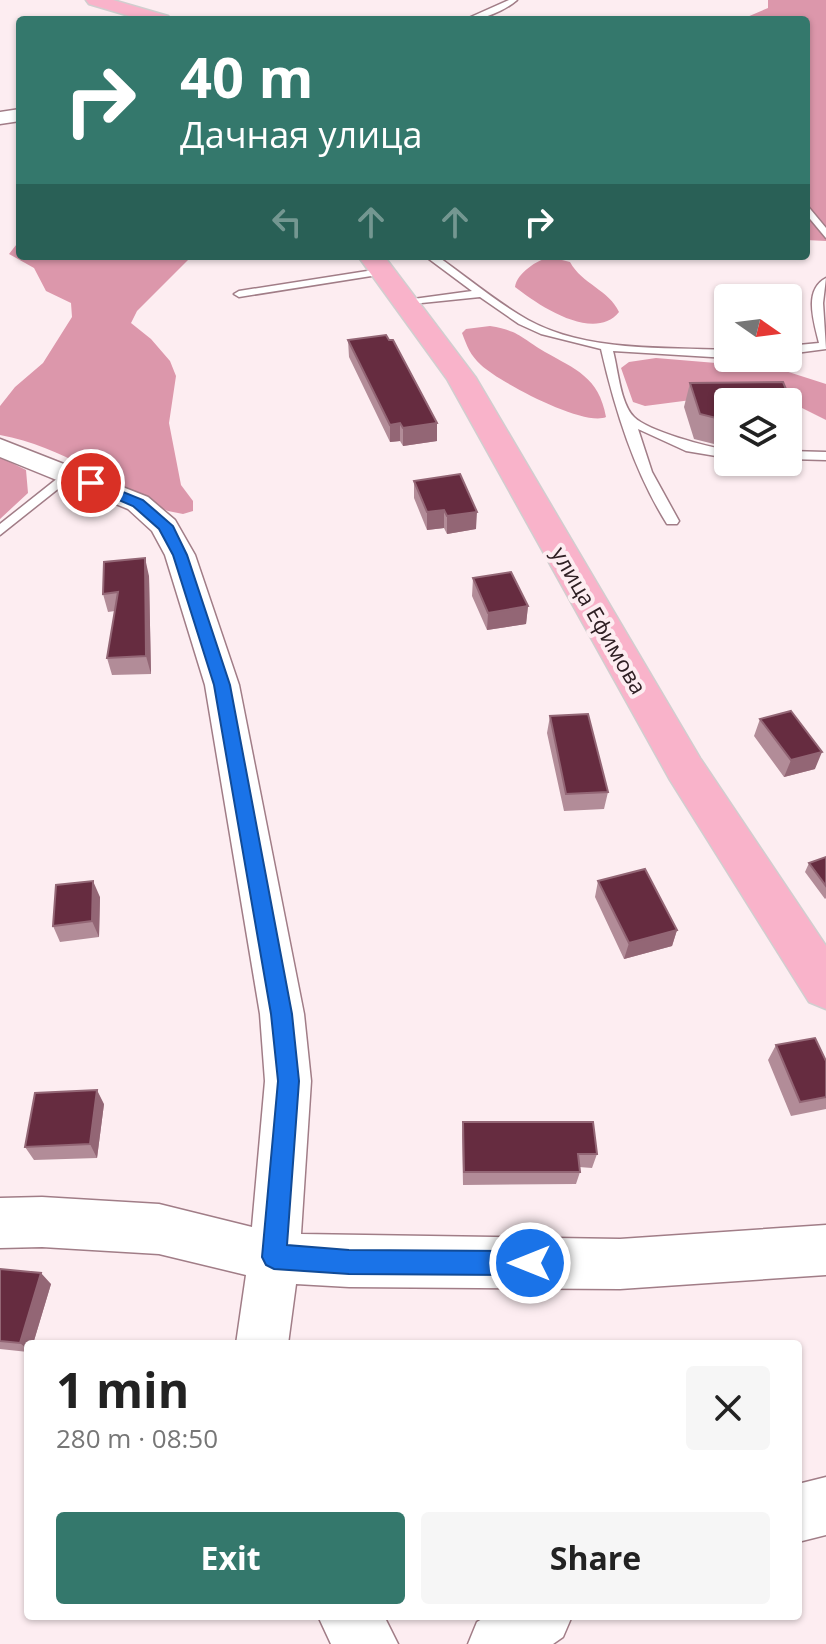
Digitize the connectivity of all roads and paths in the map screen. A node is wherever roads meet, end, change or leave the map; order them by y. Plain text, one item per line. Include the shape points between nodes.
1 (95, 0) edge
2 (513, 0) edge
3 (149, 16) edge
4 (479, 16) edge
5 (810, 213) edge
6 (826, 235) edge
7 (436, 260) edge
8 (375, 264) edge
9 (826, 281) edge
10 (482, 293) junction
11 (239, 294) dead end
12 (406, 303) junction
13 (825, 346) edge
14 (606, 347) junction
15 (802, 348) edge
16 (714, 353) edge
17 (629, 420) junction
18 (0, 447) edge
19 (714, 452) edge
20 (802, 455) edge
21 (826, 456) edge
22 (68, 474) junction
23 (672, 521) dead end
24 (0, 531) edge
25 (826, 987) edge
26 (0, 1223) edge
27 (826, 1250) edge
28 (274, 1257) junction
29 (263, 1340) edge
30 (826, 1506) edge
31 (802, 1512) edge
32 (351, 1620) edge
33 (536, 1620) edge
34 (367, 1644) edge
35 (499, 1644) edge

1 - 3 main road
2 - 4 lane
5 - 6 lane
7 - 10 lane
8 - 11 lane
8 - 12 main road, улица Ефимова
9 - 13 lane via 816,300
10 - 12 lane
10 - 14 lane via 545,332
12 - 25 main road, улица Ефимова via 461,378 685,769
13 - 15 lane
14 - 16 lane
14 - 17 lane
17 - 19 lane via 691,448
17 - 23 lane via 645,472
18 - 22 street
20 - 21 lane
22 - 24 lane
22 - 28 street via 138,503 165,526 180,555 222,685 282,1014 288,1081
26 - 28 street via 159,1229
27 - 28 street via 620,1264
28 - 29 street
30 - 31 street
32 - 34 street
33 - 35 street

